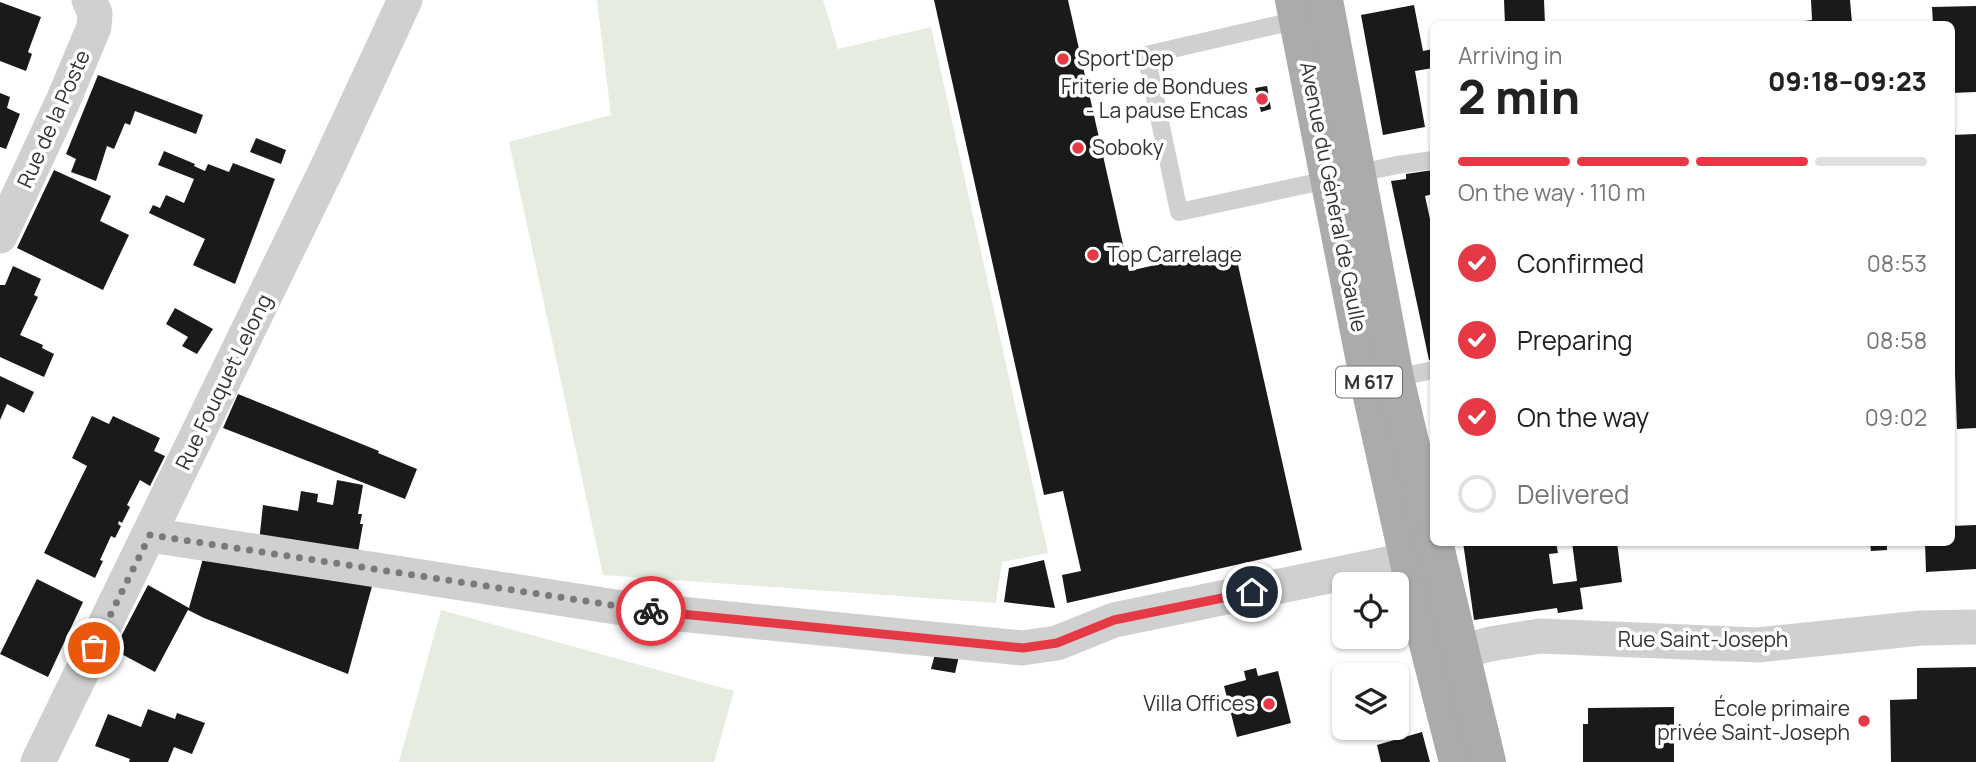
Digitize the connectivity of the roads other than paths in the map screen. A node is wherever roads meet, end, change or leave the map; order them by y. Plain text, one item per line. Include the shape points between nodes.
1 (89, 0) edge
2 (405, 0) edge
3 (1305, 7) edge
4 (1430, 161) edge
5 (1342, 177) junction
6 (0, 236) edge
7 (1430, 371) edge
8 (1395, 378) junction
9 (150, 535) junction
10 (1428, 549) edge
11 (1976, 627) edge
12 (1445, 656) junction
13 (38, 762) edge
14 (1458, 762) edge
15 (1487, 762) edge

1 - 6 street, Rue de la Poste via 95,13 94,27
2 - 9 street, Rue Fouquet Lelong
3 - 5 main road, Avenue du Général de Gaulle / M 617
3 - 5 lane via 1146,55 1179,212
4 - 5 lane
5 - 8 main road, Avenue du Général de Gaulle / M 617
5 - 10 main road, Avenue du Général de Gaulle / M 617 via 1371,392
7 - 8 lane
8 - 10 main road, Avenue du Général de Gaulle / M 617
9 - 10 street via 629,609 1023,648 1057,643 1114,620
9 - 13 street, Rue Fouquet Lelong
10 - 12 main road, Avenue du Général de Gaulle / M 617
11 - 12 street, Rue Saint-Joseph via 1921,628 1758,645 1540,636
12 - 14 main road, Avenue du Général de Gaulle / M 617
12 - 15 main road, Avenue du Général de Gaulle / M 617

